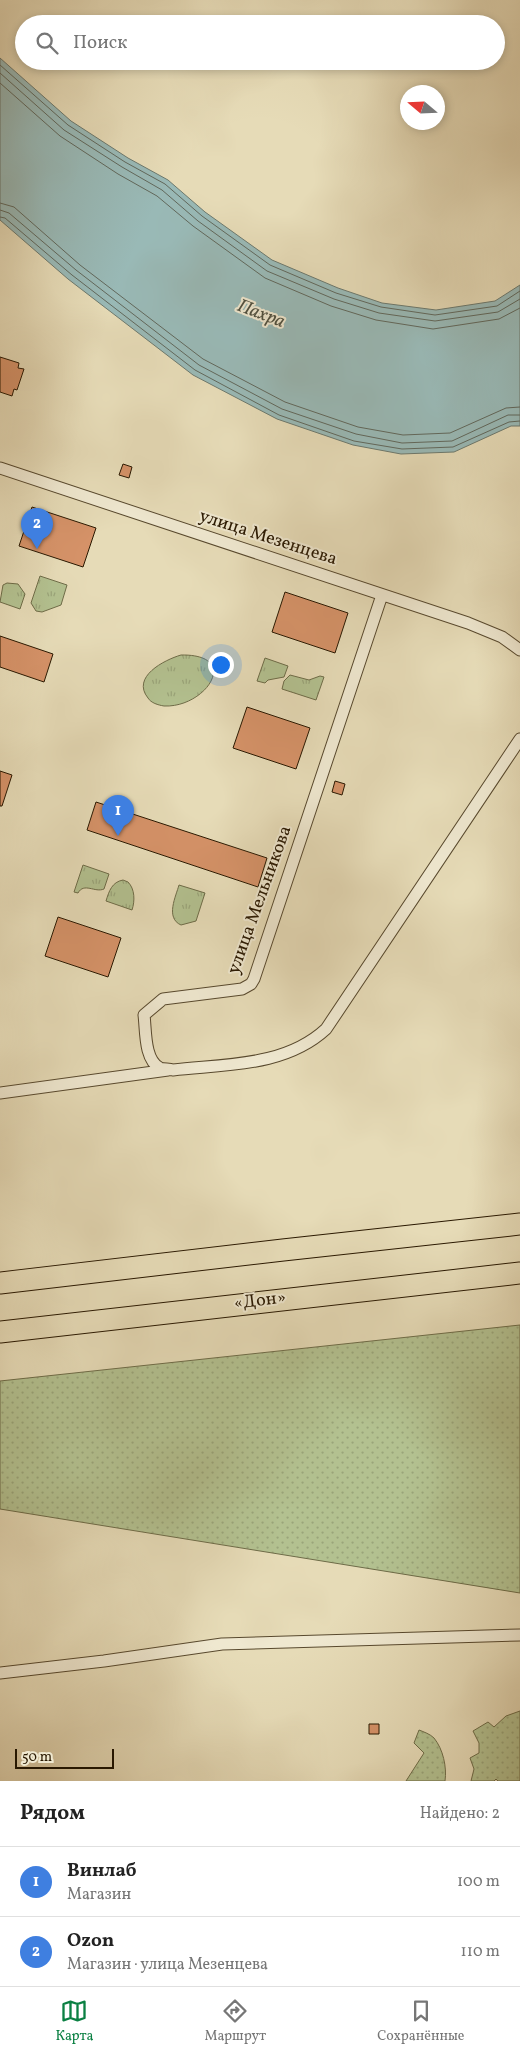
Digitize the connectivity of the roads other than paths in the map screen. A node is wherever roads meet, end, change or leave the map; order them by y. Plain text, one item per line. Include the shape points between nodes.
1 (0, 468) edge
2 (382, 595) junction
3 (520, 650) edge
4 (520, 739) edge
5 (173, 1070) junction
6 (0, 1093) edge
7 (520, 1224) edge
8 (520, 1273) edge
9 (0, 1283) edge
10 (0, 1332) edge
11 (520, 1635) edge
12 (0, 1673) edge

1 - 2 street, улица Мезенцева
2 - 3 street, улица Мезенцева via 487,630
2 - 5 street, улица Мельникова via 251,984 242,989 162,999 144,1015 152,1060 160,1068
4 - 5 street via 326,1029 297,1050 281,1056
5 - 6 street
7 - 9 highway
8 - 10 highway, «Дон»
11 - 12 street via 222,1644

